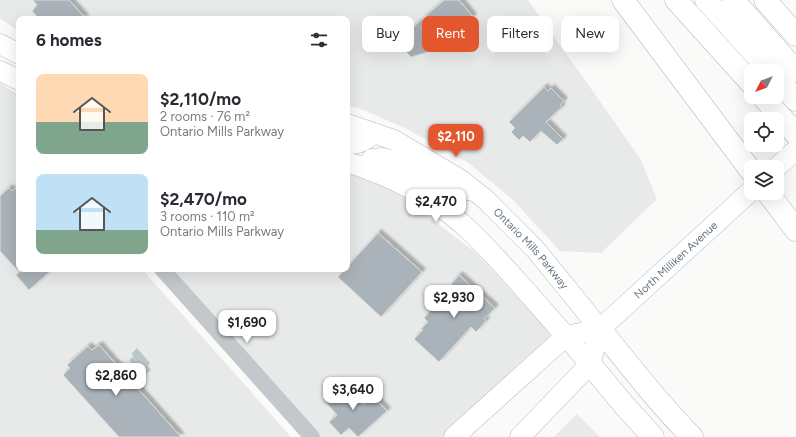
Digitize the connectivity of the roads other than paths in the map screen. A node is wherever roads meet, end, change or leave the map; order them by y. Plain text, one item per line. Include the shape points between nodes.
1 (623, 0) edge
2 (676, 0) edge
3 (706, 0) edge
4 (733, 0) edge
5 (765, 0) edge
6 (796, 35) edge
7 (0, 44) edge
8 (16, 52) edge
9 (764, 64) edge
10 (0, 71) edge
11 (796, 71) edge
12 (744, 75) edge
13 (16, 79) edge
14 (784, 87) edge
15 (796, 100) edge
16 (769, 104) edge
17 (350, 125) edge
18 (374, 133) junction
19 (796, 134) edge
20 (350, 144) edge
21 (796, 150) edge
22 (784, 161) edge
23 (744, 162) edge
24 (356, 165) edge
25 (476, 191) junction
26 (744, 197) edge
27 (773, 200) edge
28 (796, 230) edge
29 (165, 272) edge
30 (600, 329) junction
31 (566, 336) junction
32 (590, 364) junction
33 (312, 437) edge
34 (454, 437) edge
35 (520, 437) edge
36 (654, 437) edge
37 (692, 437) edge

1 - 23 highway
2 - 12 highway
3 - 9 highway
4 - 11 highway
5 - 6 highway
7 - 8 main road
10 - 13 main road
14 - 15 highway
16 - 19 highway
17 - 18 main road, Ontario Mills Parkway
18 - 20 main road via 366,140
18 - 25 main road, Ontario Mills Parkway via 394,140
21 - 22 main road
24 - 25 main road via 383,158 396,162 437,185
24 - 31 main road via 392,180 427,199 462,223
25 - 30 main road, Ontario Mills Parkway via 535,249
26 - 30 main road, North Milliken Avenue
27 - 28 highway
29 - 33 street
30 - 31 main road
30 - 32 main road
30 - 37 highway via 643,383
31 - 32 main road
31 - 34 main road
32 - 35 main road
32 - 36 highway

